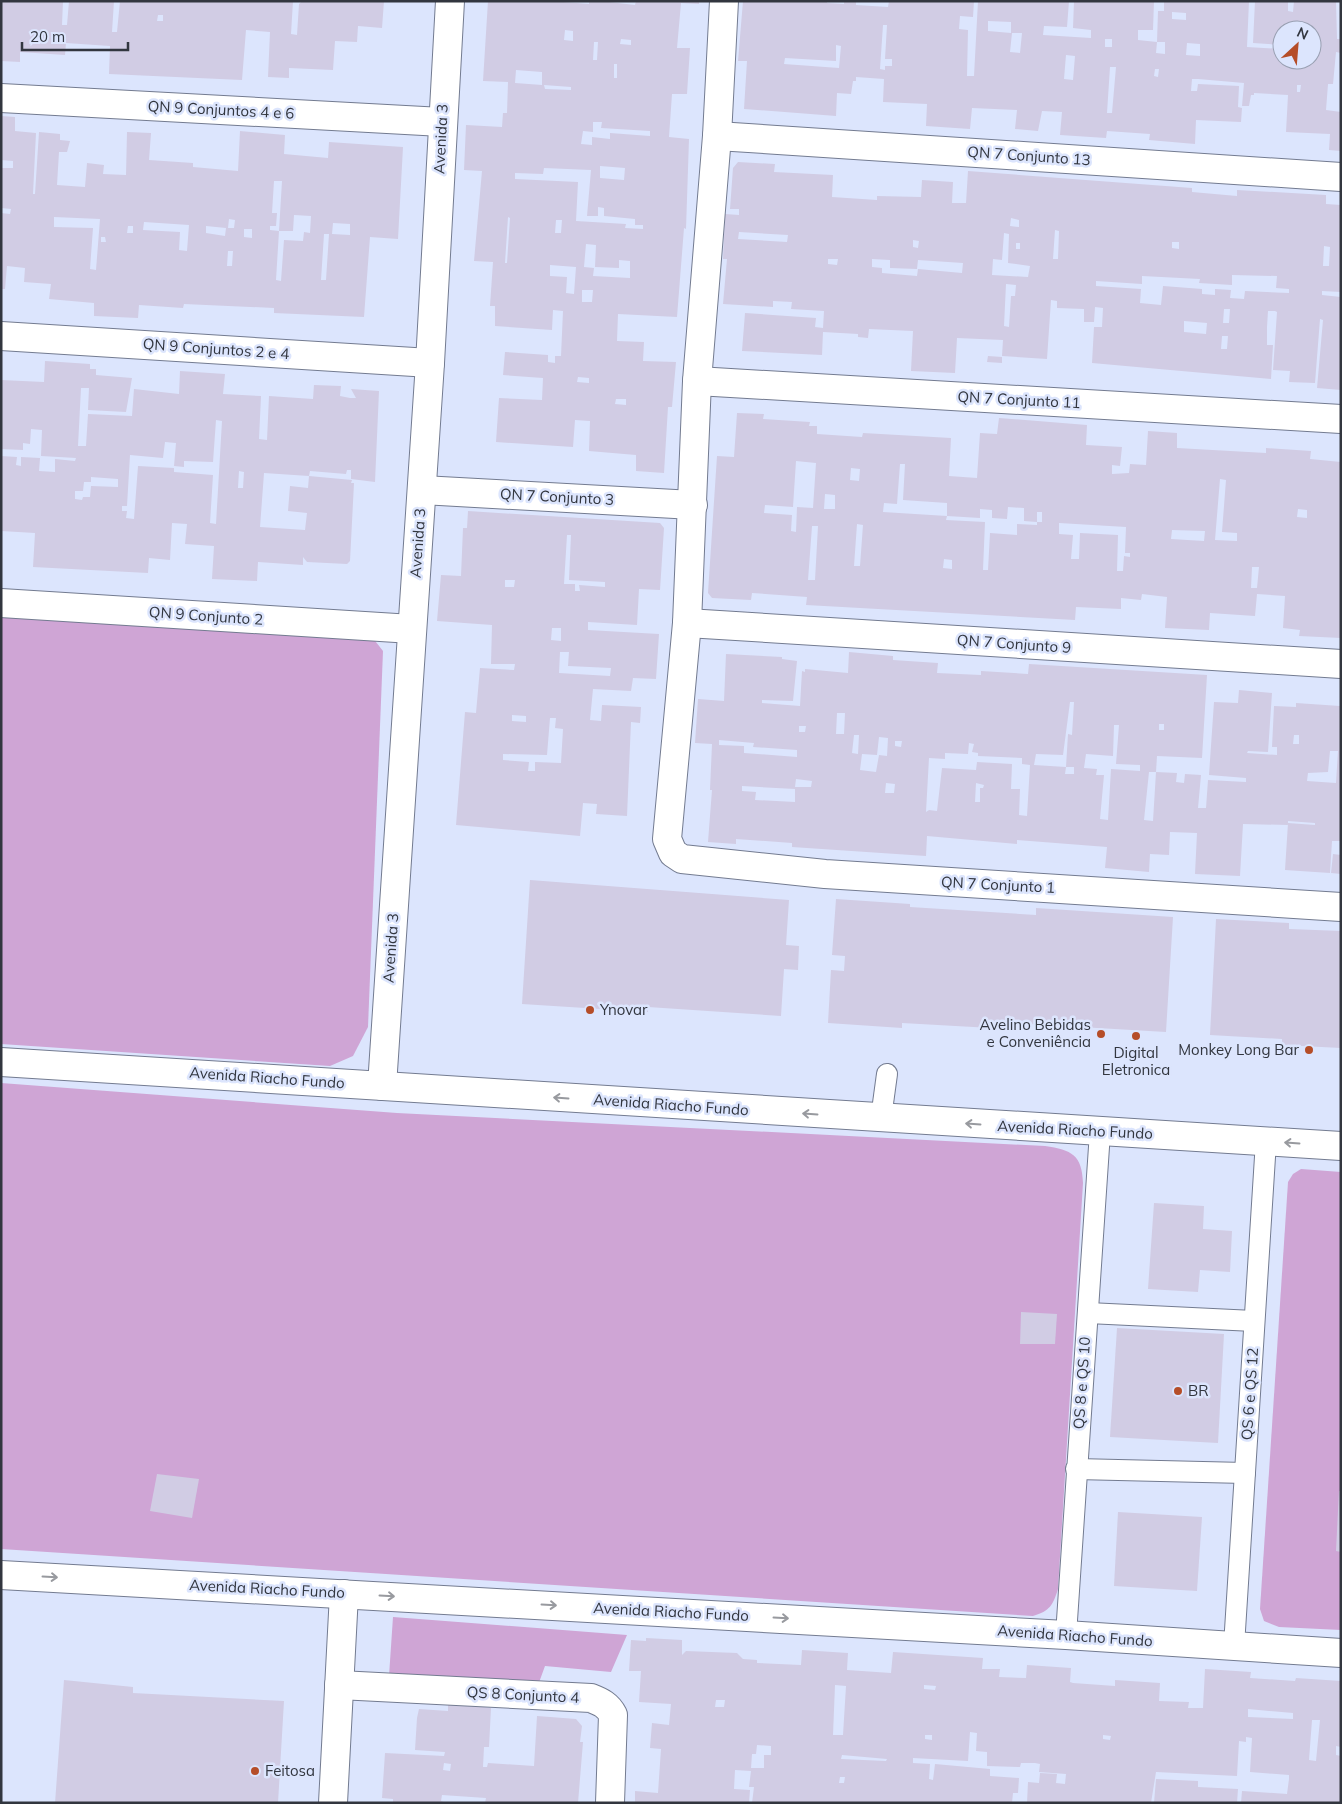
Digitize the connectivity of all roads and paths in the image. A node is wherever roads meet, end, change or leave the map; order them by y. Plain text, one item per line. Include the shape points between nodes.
1 (450, 1) edge
2 (724, 1) edge
3 (1, 98) edge
4 (442, 122) junction
5 (717, 136) junction
6 (1341, 177) edge
7 (1, 336) edge
8 (430, 363) junction
9 (697, 381) junction
10 (1341, 419) edge
11 (422, 490) junction
12 (693, 505) junction
13 (1, 603) edge
14 (687, 623) junction
15 (412, 629) junction
16 (1341, 664) edge
17 (1341, 907) edge
18 (1, 1062) edge
19 (887, 1074) dead end
20 (382, 1086) junction
21 (881, 1118) junction
22 (1100, 1132) junction
23 (1266, 1141) junction
24 (1341, 1146) edge
25 (1088, 1313) junction
26 (1254, 1321) junction
27 (1076, 1469) junction
28 (1245, 1473) junction
29 (1, 1575) edge
30 (344, 1594) junction
31 (1066, 1635) junction
32 (1234, 1646) junction
33 (1341, 1653) edge
34 (339, 1685) junction
35 (333, 1803) edge
36 (610, 1803) edge

1 - 4 street, Avenida 3
2 - 5 street
3 - 4 street, QN 9 Conjuntos 4 e 6
4 - 8 street, Avenida 3
5 - 6 street, QN 7 Conjunto 13
5 - 9 street
7 - 8 street, QN 9 Conjuntos 2 e 4
8 - 11 street, Avenida 3
9 - 10 street, QN 7 Conjunto 11
9 - 12 street
11 - 12 street, QN 7 Conjunto 3
11 - 15 street, Avenida 3
12 - 14 street
13 - 15 street, QN 9 Conjunto 2
14 - 16 street, QN 7 Conjunto 9
14 - 17 street, QN 7 Conjunto 1 via 667,839 673,853 682,858 825,874
15 - 20 street, Avenida 3
18 - 20 street, Avenida Riacho Fundo
19 - 21 lane
21 -> 20 street, Avenida Riacho Fundo
22 -> 21 street, Avenida Riacho Fundo
22 - 23 street, Avenida Riacho Fundo
22 - 25 lane, QS 8 e QS 10
24 -> 23 street, Avenida Riacho Fundo
23 - 26 lane, QS 6 e QS 12
25 - 26 lane
25 - 27 lane, QS 8 e QS 10
26 - 28 lane, QS 6 e QS 12
27 - 28 lane
27 - 31 lane, QS 8 e QS 10
28 - 32 lane, QS 6 e QS 12
29 -> 30 street, Avenida Riacho Fundo
30 -> 31 street, Avenida Riacho Fundo
30 - 34 street
31 - 32 street, Avenida Riacho Fundo
32 - 33 street, Avenida Riacho Fundo
34 - 35 street
34 - 36 street, QS 8 Conjunto 4 via 598,1700 609,1706 613,1715

